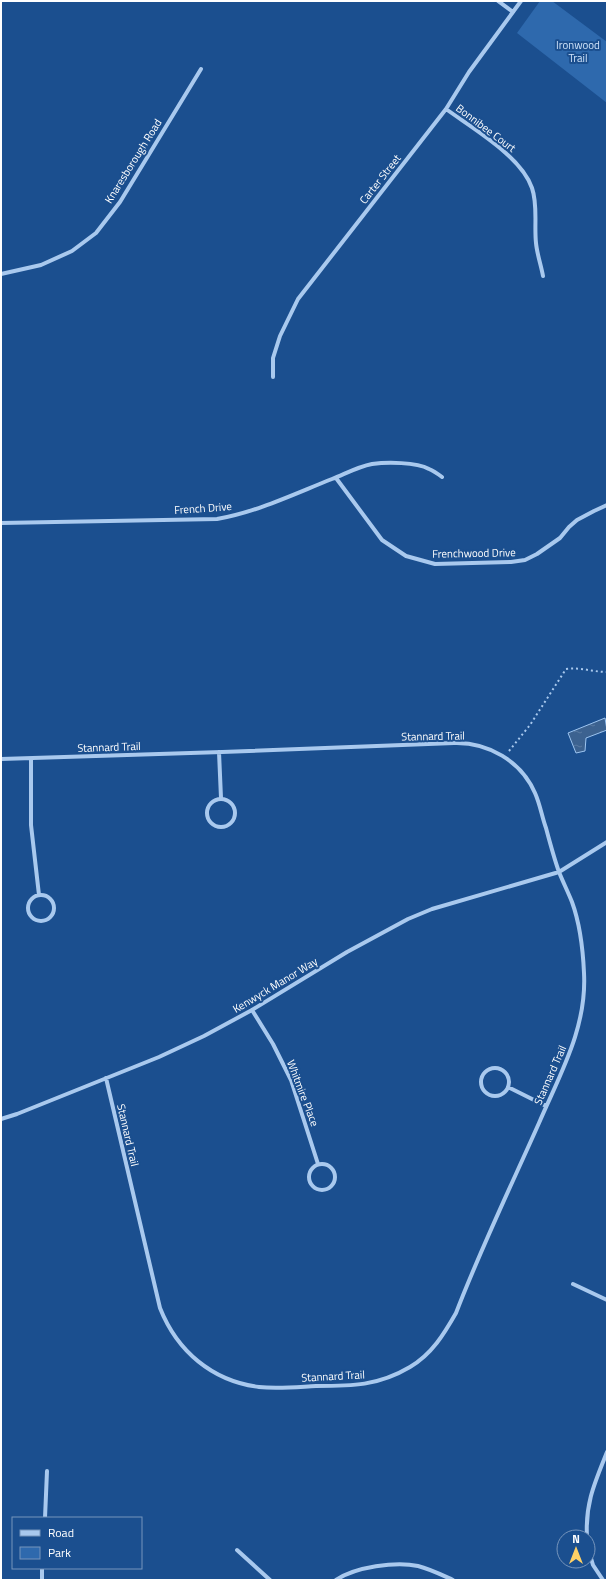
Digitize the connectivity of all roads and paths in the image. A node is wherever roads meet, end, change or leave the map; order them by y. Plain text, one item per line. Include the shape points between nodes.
1 (498, 1) edge
2 (521, 1) edge
3 (513, 12) junction
4 (201, 69) dead end
5 (446, 109) junction
6 (1, 274) edge
7 (543, 276) dead end
8 (273, 377) dead end
9 (442, 477) dead end
10 (336, 478) junction
11 (607, 505) edge
12 (1, 524) edge
13 (607, 672) edge
14 (219, 752) junction
15 (504, 757) junction
16 (1, 759) edge
17 (31, 759) junction
18 (221, 798) junction
19 (607, 842) edge
20 (559, 872) junction
21 (39, 895) junction
22 (252, 1010) junction
23 (106, 1078) junction
24 (508, 1088) junction
25 (546, 1106) junction
26 (1, 1119) edge
27 (318, 1164) junction
28 (573, 1284) dead end
29 (607, 1300) edge
30 (607, 1452) edge
31 (47, 1471) dead end
32 (45, 1517) edge
33 (586, 1529) edge
34 (237, 1550) dead end
35 (42, 1569) edge
36 (596, 1569) edge
37 (42, 1580) edge
38 (270, 1580) edge
39 (336, 1580) edge
40 (453, 1580) edge
41 (605, 1580) edge

1 - 3 street
2 - 3 street, Carter Street
3 - 5 street, Carter Street via 469,72
4 - 6 street, Knaresborough Road via 120,202 96,233 72,251 41,265
5 - 7 street, Bonnibee Court via 515,160 526,176 535,203 536,243
5 - 8 street, Carter Street via 298,299 280,336 273,358
9 - 10 street, French Drive via 429,468 408,464 372,464 353,469
10 - 11 street, Frenchwood Drive via 382,540 406,556 435,564 525,560 560,538 577,520
10 - 12 street, French Drive via 251,512 217,519
13 - 15 path via 566,669 530,725
14 - 15 street, Stannard Trail via 460,743 475,744
14 - 17 street, Stannard Trail
14 - 18 street
15 - 20 street, Stannard Trail via 518,767 536,794
16 - 17 street, Stannard Trail
17 - 21 street via 30,825
18 - 18 street via 212,802 207,810 209,819 220,827 232,822 235,813 232,803
19 - 20 street, Kenwyck Manor Way
20 - 22 street, Kenwyck Manor Way via 432,909 347,952
20 - 25 street, Stannard Trail via 572,903 579,929 584,966 584,994 579,1027 565,1067
21 - 21 street via 29,903 29,912 34,919 46,920 54,912 54,904 47,896
22 - 23 street, Kenwyck Manor Way via 173,1051
22 - 27 street, Whitmire Place via 291,1080
23 - 25 street, Stannard Trail via 160,1308 166,1322 182,1347 204,1366 226,1379 259,1387 358,1386 376,1382 410,1368 425,1356 438,1343 456,1313
23 - 26 street, Kenwyck Manor Way
24 - 24 street via 509,1080 501,1069 489,1069 481,1080 482,1086 489,1094 500,1095
24 - 25 street
27 - 27 street via 310,1170 309,1180 314,1188 325,1190 332,1185 336,1177 335,1172 326,1164
28 - 29 street
30 - 33 street via 588,1503
31 - 32 street
34 - 38 street
35 - 37 street
36 - 41 street
39 - 40 street via 355,1571 391,1565 417,1566

